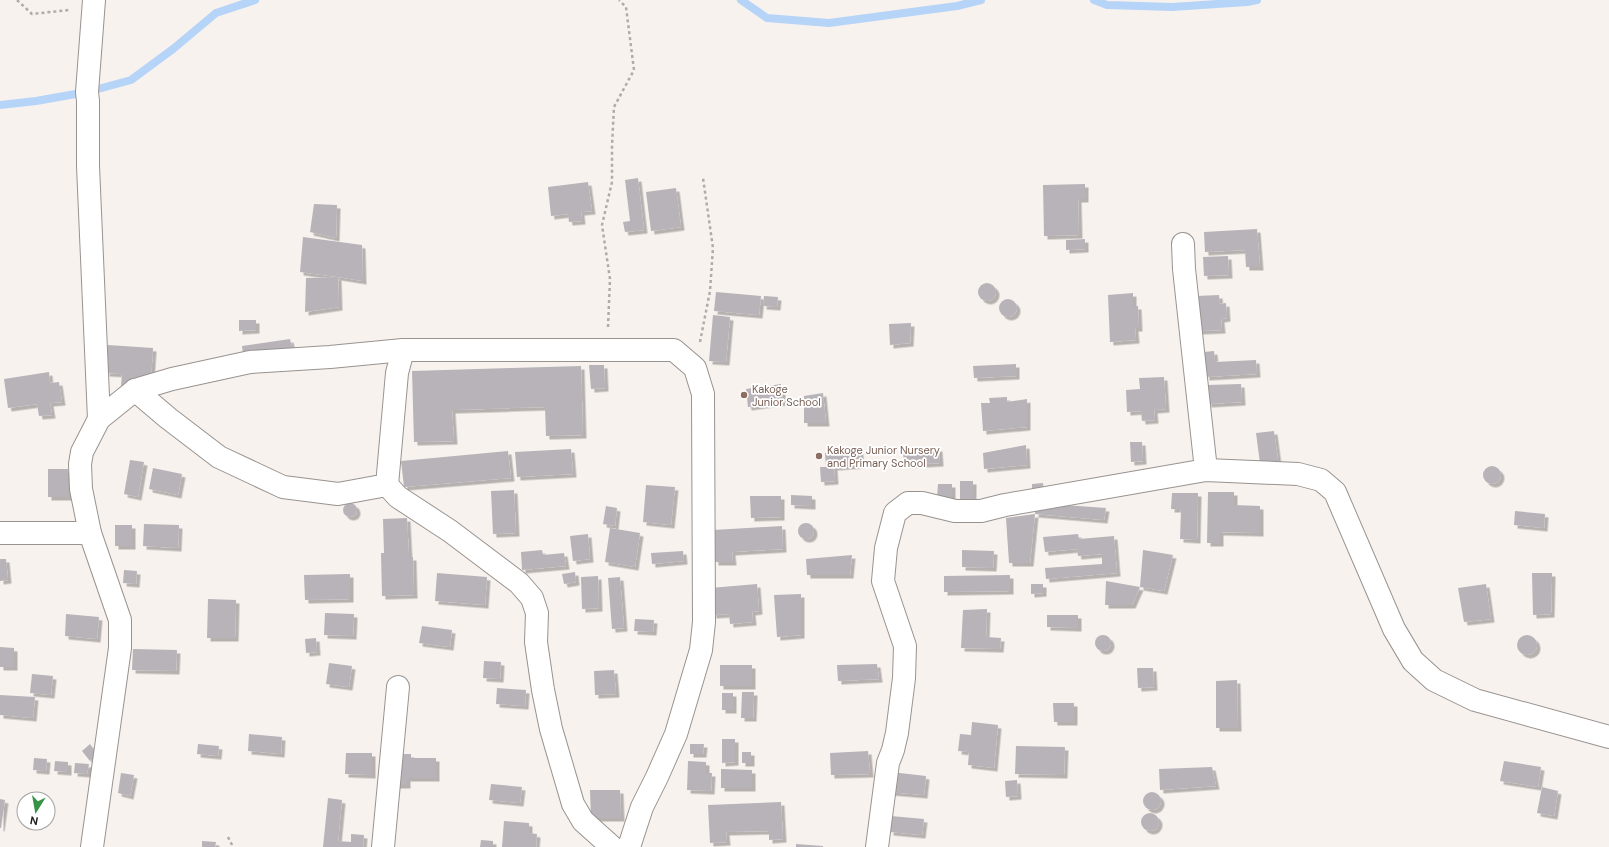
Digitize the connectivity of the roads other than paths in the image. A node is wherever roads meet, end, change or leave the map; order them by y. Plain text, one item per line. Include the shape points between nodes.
1 (93, 4) edge
2 (1183, 244) dead end
3 (403, 350) junction
4 (135, 390) junction
5 (99, 419) junction
6 (1206, 470) junction
7 (387, 485) junction
8 (0, 533) edge
9 (90, 533) junction
10 (398, 687) dead end
11 (1609, 737) edge
12 (92, 847) edge
13 (384, 847) edge
14 (612, 847) edge
15 (629, 847) edge
16 (877, 847) edge

1 - 5 street via 87,92 88,166
2 - 6 street
3 - 4 street via 250,362
3 - 7 street via 397,373
3 - 15 street via 674,350 695,368 704,394 704,614 701,650 676,734 642,807
4 - 5 street
4 - 7 street via 220,457 283,486 338,494
5 - 9 street via 82,452 80,464 81,489
6 - 11 street via 1298,474 1320,480 1335,492 1394,629 1413,661 1434,680 1475,700
6 - 16 street via 981,511 955,511 922,503 908,503 894,513 886,548 883,581 905,646 904,678 897,733 888,762
7 - 14 street via 398,497 450,530 519,583 532,598 537,613 536,642 543,690 551,729 573,804 583,821
8 - 9 street
9 - 12 street via 120,620 120,648
10 - 13 street

